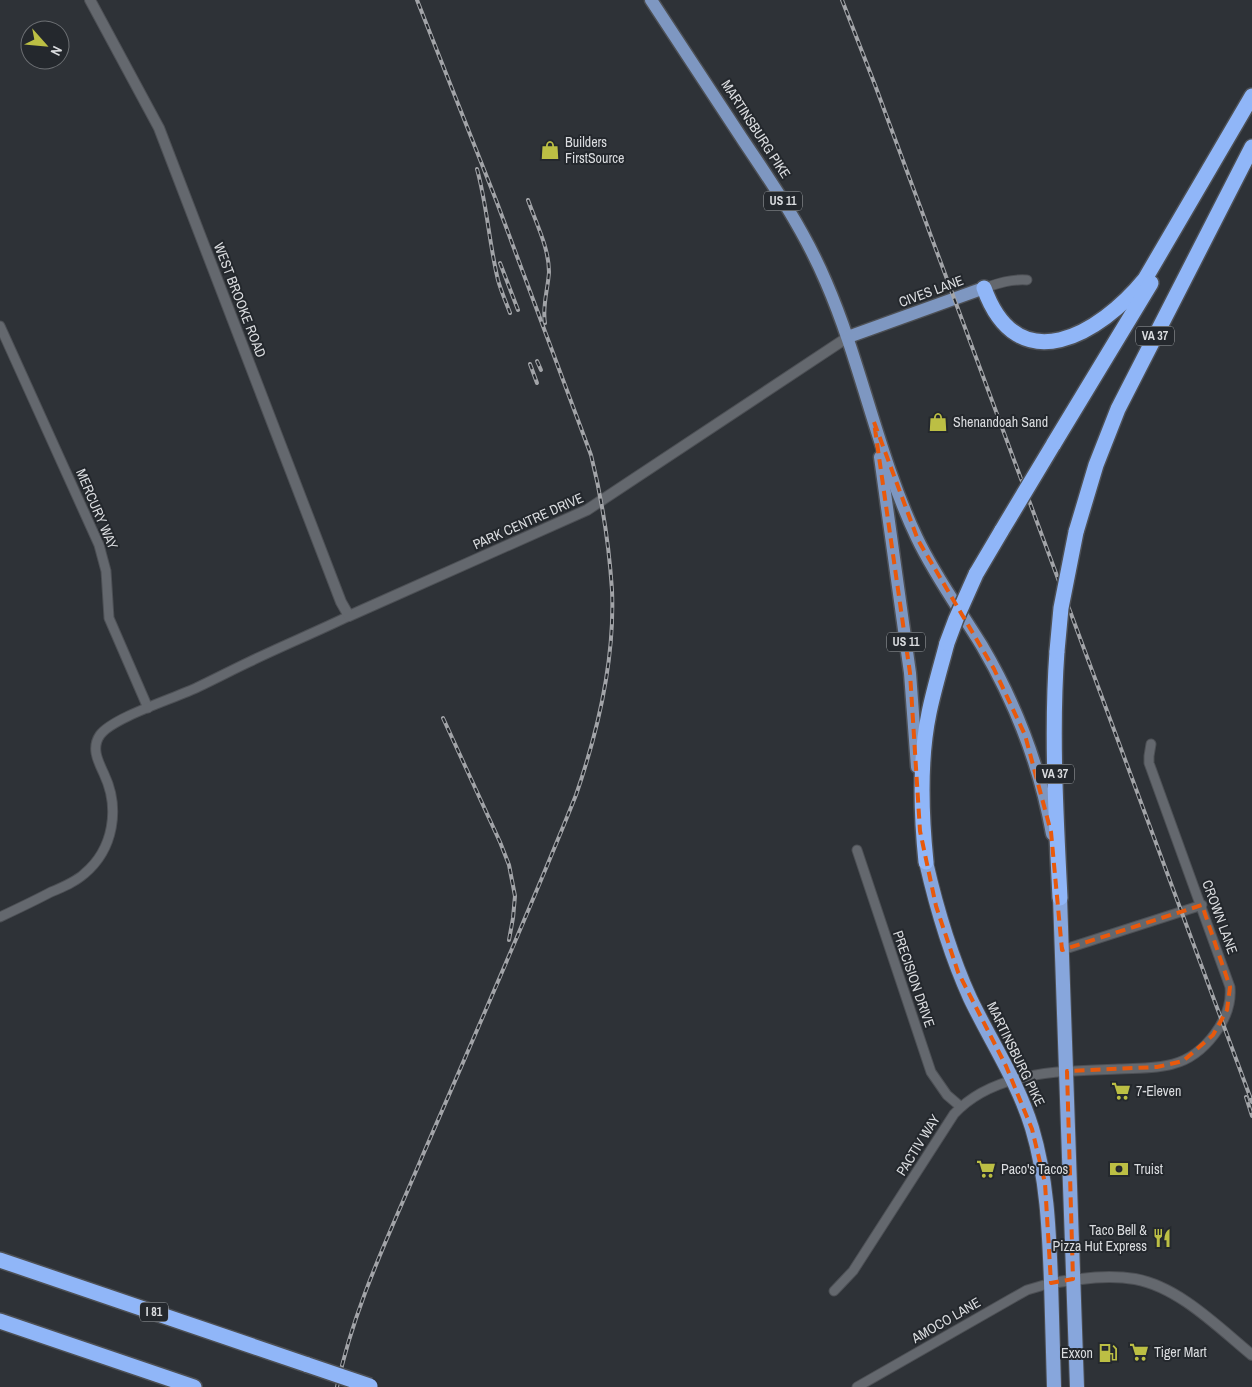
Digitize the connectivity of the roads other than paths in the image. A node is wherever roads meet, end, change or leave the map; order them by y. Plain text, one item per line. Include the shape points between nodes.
1 (90, 0) edge
2 (651, 0) edge
3 (1252, 96) edge
4 (1252, 100) edge
5 (1252, 147) edge
6 (1027, 280) dead end
7 (984, 288) junction
8 (0, 326) edge
9 (848, 337) junction
10 (874, 422) junction
11 (349, 616) junction
12 (148, 708) junction
13 (1151, 744) dead end
14 (857, 850) dead end
15 (926, 862) junction
16 (1060, 898) junction
17 (1202, 905) junction
18 (0, 917) edge
19 (1062, 950) junction
20 (1067, 1071) junction
21 (1013, 1080) junction
22 (961, 1108) junction
23 (0, 1260) edge
24 (1073, 1280) junction
25 (1051, 1283) junction
26 (834, 1291) dead end
27 (0, 1321) edge
28 (1252, 1355) edge
29 (194, 1387) edge
30 (371, 1387) edge
31 (857, 1387) edge
32 (1054, 1387) edge
33 (1077, 1387) edge

1 - 11 street, WEST BROOKE ROAD via 159,128
2 - 9 main road, MARTINSBURG PIKE / US 11 via 776,188 813,254
3 - 7 highway via 1145,279 1096,324 1058,341 1025,337 1000,321
4 - 15 highway, VA 37, bridge via 1164,261 976,574 958,612 928,714 922,811
5 - 16 highway, VA 37, bridge via 1118,409 1096,465 1076,532 1064,590 1054,705
6 - 7 street, CIVES LANE
7 - 9 main road, CIVES LANE
8 - 12 street, MERCURY WAY via 99,545 106,572 109,618
9 - 10 main road, MARTINSBURG PIKE / US 11
9 - 11 street, PARK CENTRE DRIVE via 587,510
10 - 15 main road, US 11 via 910,673 920,831
10 - 16 main road, US 11 via 918,540 994,669 1025,735 1046,802
11 - 12 street, PARK CENTRE DRIVE
12 - 18 street, PARK CENTRE DRIVE via 109,727 96,742 97,758 109,785 113,808 112,829 99,858 74,881
13 - 17 street, CROWN LANE via 1149,763
14 - 22 street, PRECISION DRIVE via 932,1072
15 - 21 highway, MARTINSBURG PIKE / US 11 via 952,956
16 - 19 highway, MARTINSBURG PIKE / US 11
17 - 19 street
17 - 20 street, CROWN LANE via 1231,995 1227,1010 1213,1035 1192,1055 1172,1064
19 - 20 highway, MARTINSBURG PIKE / US 11
20 - 21 street, PACTIV WAY
20 - 24 highway, MARTINSBURG PIKE / US 11
21 - 22 street, PACTIV WAY via 975,1097
21 - 25 highway, MARTINSBURG PIKE / US 11 via 1032,1129 1044,1182
22 - 26 street, PACTIV WAY via 954,1114 853,1271
23 - 30 highway, I 81, bridge
24 - 25 street
24 - 28 street via 1126,1278 1160,1287 1184,1301
24 - 33 highway, MARTINSBURG PIKE / US 11
25 - 31 street, AMOCO LANE via 1019,1294
25 - 32 highway, MARTINSBURG PIKE / US 11
27 - 29 highway

